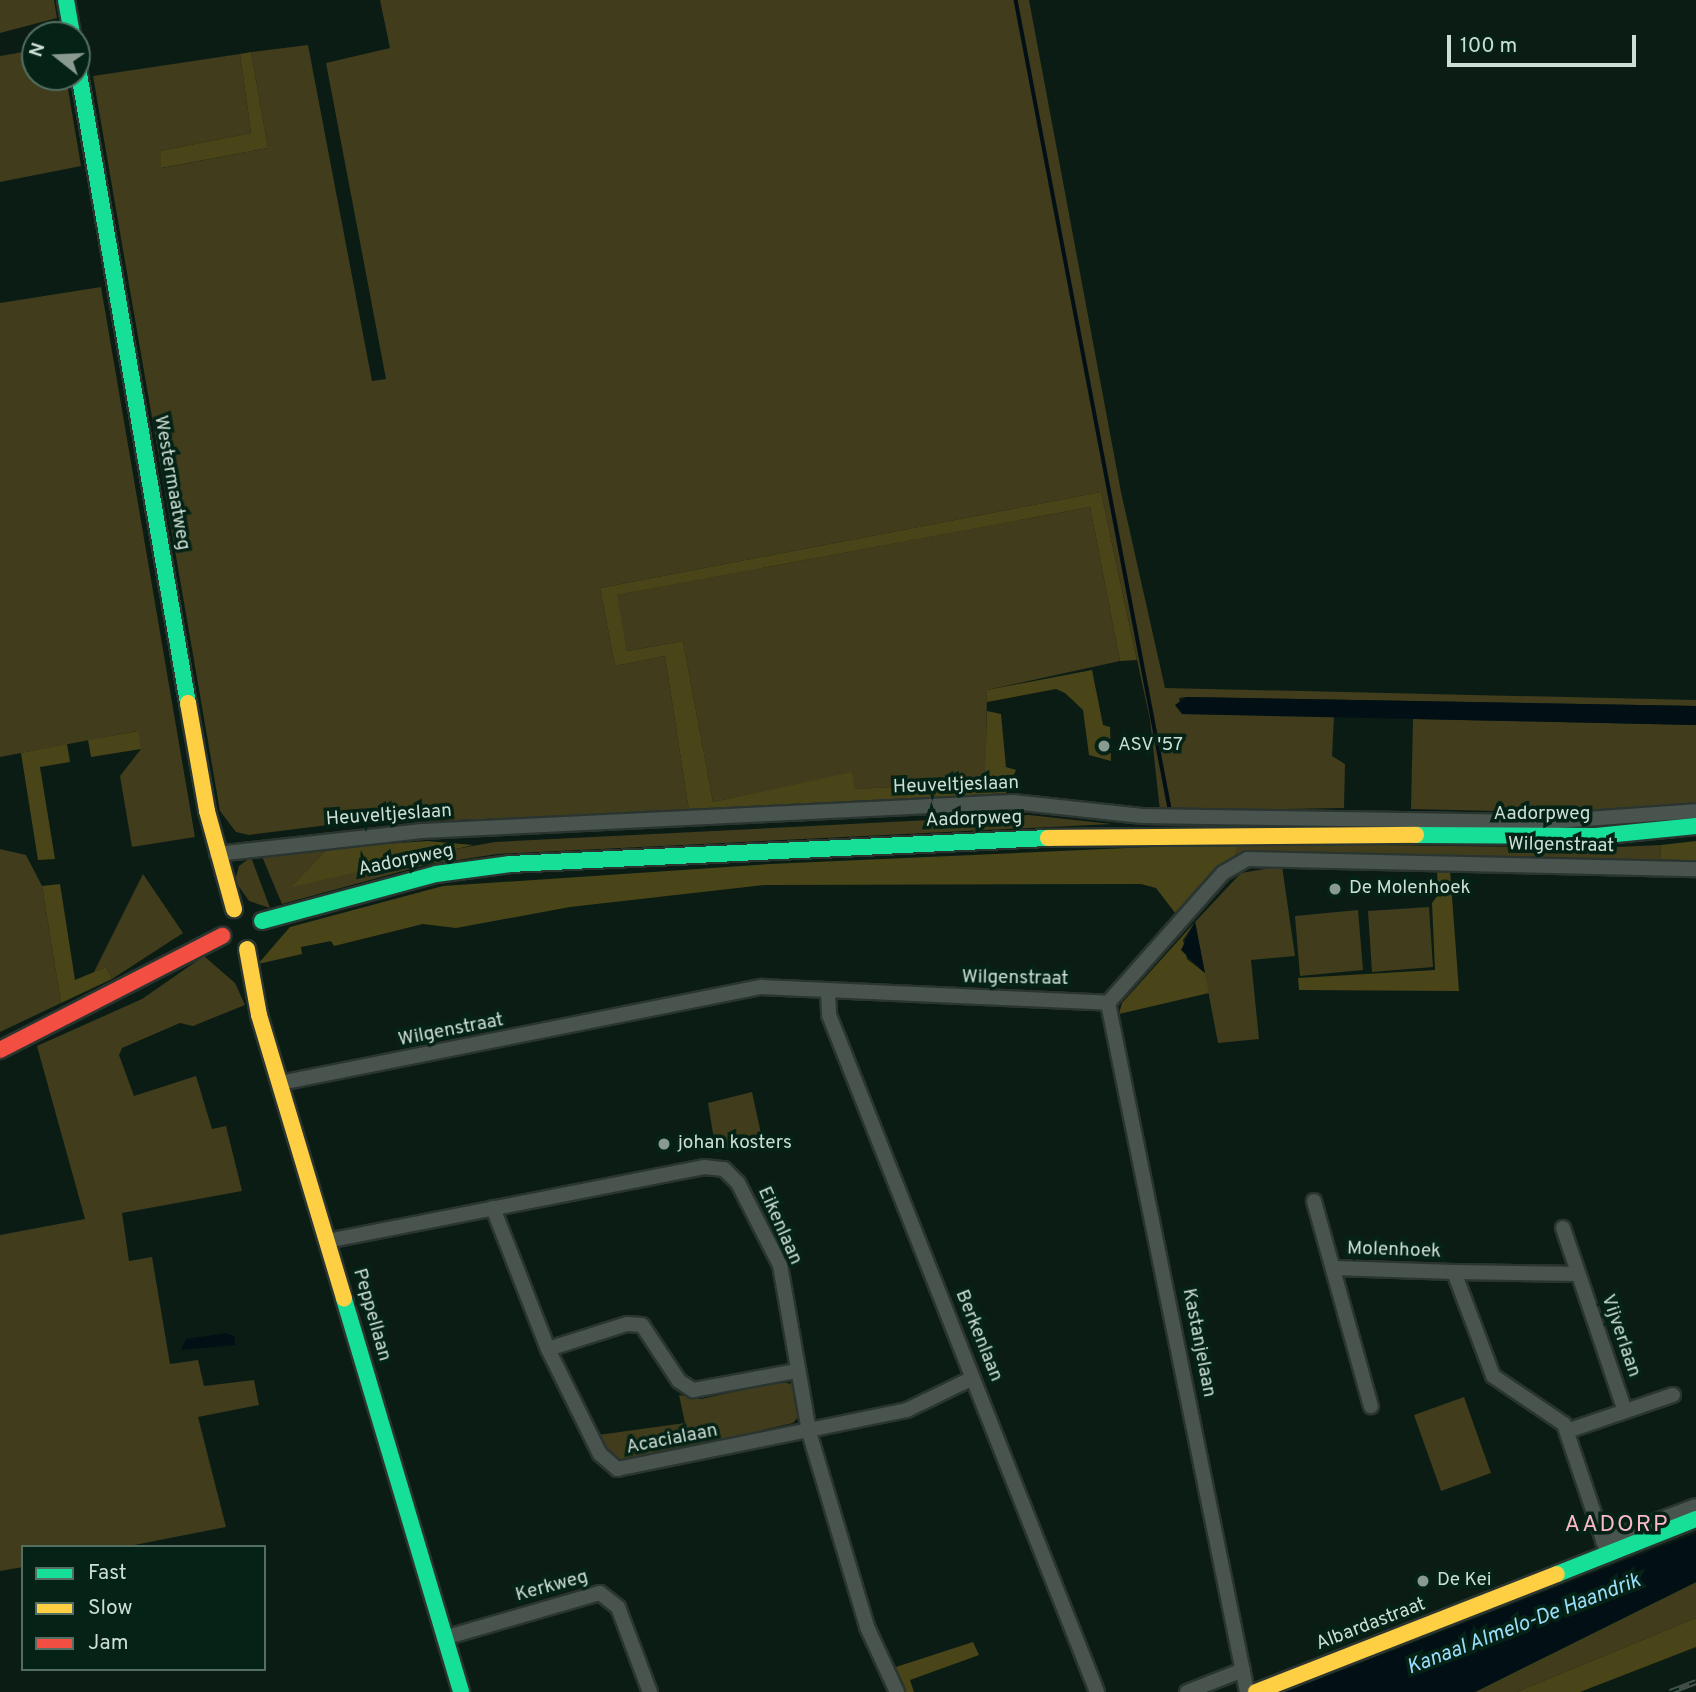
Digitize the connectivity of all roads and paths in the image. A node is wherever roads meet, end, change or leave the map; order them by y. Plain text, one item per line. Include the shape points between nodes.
1 (66, 0) edge
2 (70, 21) edge
3 (82, 91) edge
4 (1696, 811) edge
5 (1696, 827) edge
6 (218, 854) junction
7 (1696, 869) edge
8 (234, 909) junction
9 (262, 921) junction
10 (222, 936) junction
11 (247, 949) junction
12 (828, 994) junction
13 (1108, 1003) junction
14 (0, 1050) edge
15 (280, 1083) junction
16 (1314, 1202) dead end
17 (493, 1208) junction
18 (1563, 1228) dead end
19 (327, 1241) junction
20 (1334, 1268) junction
21 (1454, 1272) junction
22 (1578, 1274) junction
23 (548, 1349) junction
24 (797, 1371) junction
25 (973, 1378) junction
26 (1673, 1395) dead end
27 (1371, 1406) dead end
28 (1625, 1411) junction
29 (1567, 1431) junction
30 (809, 1432) junction
31 (1696, 1506) edge
32 (1696, 1519) edge
33 (1606, 1548) junction
34 (444, 1638) junction
35 (1243, 1670) junction
36 (461, 1692) edge
37 (650, 1692) edge
38 (897, 1692) edge
39 (1097, 1692) edge
40 (1187, 1692) edge
41 (1247, 1692) edge
42 (1256, 1692) edge

1 - 2 street
3 - 6 street, Westermaatweg
4 - 6 street, Heuveltjeslaan via 1531,821 1142,816 1013,802 422,831
5 - 9 street, Aadorpweg via 1596,836 1142,834 510,864 436,874
6 - 8 street, Westermaatweg
7 - 13 street, Wilgenstraat via 1278,859 1238,862
8 - 9 street via 255,912
8 - 10 street via 222,920
9 - 11 street via 261,939
10 - 11 street via 237,950
10 - 14 street
11 - 15 street, Peppellaan
12 - 13 street, Wilgenstraat
12 - 15 street, Wilgenstraat via 762,988
12 - 25 street, Berkenlaan via 829,1015
13 - 35 street, Kastanjelaan
15 - 19 street, Peppellaan
16 - 20 street, Molenhoek
17 - 19 street, Eikenlaan
17 - 23 street, Acacialaan
17 - 24 street, Eikenlaan via 704,1167 724,1169 738,1183 780,1265
18 - 22 street, Vijverlaan
19 - 34 street, Peppellaan
20 - 21 street, Molenhoek
20 - 27 street, Molenhoek
21 - 22 street
21 - 29 street, Molenhoek via 1493,1376
22 - 28 street, Vijverlaan
23 - 24 street via 627,1324 642,1325 679,1381 693,1390
23 - 30 street, Acacialaan via 600,1454 617,1469
24 - 30 street, Eikenlaan
25 - 30 street, Acacialaan via 906,1410
25 - 39 street, Berkenlaan
26 - 28 street
28 - 29 street
29 - 33 street
30 - 38 street, Eikenlaan via 867,1627
31 - 33 street, Albardastraat
32 - 33 street, Albardastraat
33 - 42 street, Albardastraat
34 - 36 street, Peppellaan
34 - 37 street, Kerkweg via 600,1593 618,1607
35 - 40 street
35 - 41 street, Kastanjelaan

